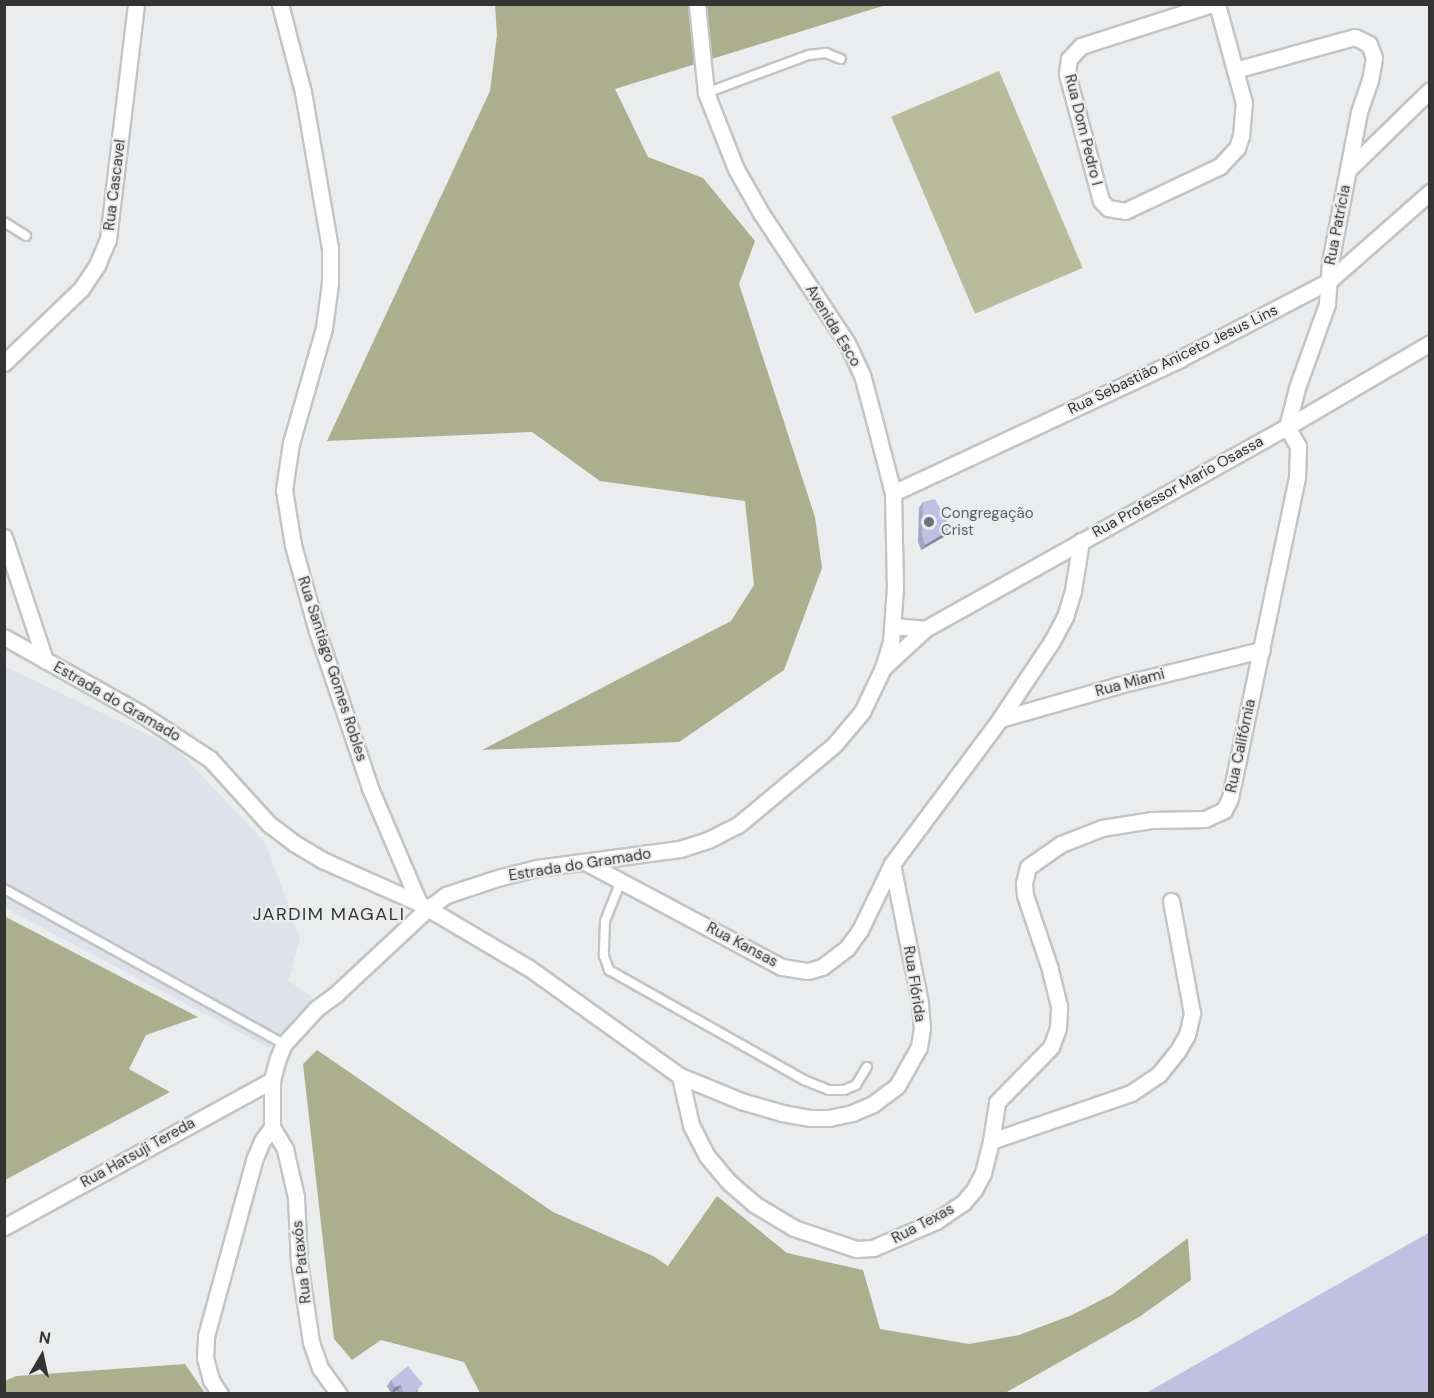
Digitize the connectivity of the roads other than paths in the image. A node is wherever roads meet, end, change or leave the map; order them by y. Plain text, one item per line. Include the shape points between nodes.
1 (136, 4) edge
2 (280, 4) edge
3 (697, 4) edge
4 (1212, 4) edge
5 (1217, 4) edge
6 (841, 59) dead end
7 (1235, 70) junction
8 (1430, 90) edge
9 (706, 93) junction
10 (1349, 170) junction
11 (1430, 192) edge
12 (4, 222) edge
13 (26, 236) dead end
14 (1329, 281) junction
15 (1430, 343) edge
16 (4, 363) edge
17 (1287, 427) junction
18 (893, 493) junction
19 (4, 537) edge
20 (1081, 541) junction
21 (892, 626) junction
22 (925, 629) junction
23 (4, 637) edge
24 (1262, 650) junction
25 (45, 660) junction
26 (883, 668) junction
27 (1000, 719) junction
28 (585, 862) junction
29 (892, 864) junction
30 (621, 881) junction
31 (4, 889) edge
32 (1171, 901) dead end
33 (423, 906) junction
34 (284, 1044) junction
35 (867, 1067) dead end
36 (680, 1076) junction
37 (272, 1080) junction
38 (272, 1126) junction
39 (991, 1141) junction
40 (4, 1227) edge
41 (220, 1394) edge
42 (339, 1394) edge

1 - 16 street, Rua Cascavel via 108,239 81,289
2 - 33 street, Rua Santiago Gomes Robles via 303,92 330,248 324,328 291,443 284,490 293,545 317,632 370,788
3 - 9 street, Avenida Esco
4 - 7 street, Rua Dom Pedro I via 1081,46 1069,59 1067,74 1101,201 1115,211 1125,210 1220,166 1231,157 1241,136 1244,112
5 - 7 street, Rua Dom Pedro I
6 - 9 lane via 826,53 809,55
7 - 10 street, Rua Patrícia via 1343,39 1369,44 1374,58
8 - 10 street
9 - 18 street, Avenida Esco via 736,169 857,364
10 - 14 street, Rua Patrícia
11 - 14 street, Rua Sebastião Aniceto Jesus Lins
12 - 13 lane
14 - 17 street, Rua Patrícia via 1324,318 1297,388
14 - 18 street, Rua Sebastião Aniceto Jesus Lins via 1180,359
15 - 17 street, Rua Professor Mario Osassa
17 - 20 street, Rua Professor Mario Osassa
17 - 24 street, Rua Califórnia via 1295,438 1299,459
18 - 21 street, Avenida Esco
19 - 25 street
20 - 22 street, Rua Professor Mario Osassa
20 - 27 street via 1065,617
21 - 22 street
21 - 26 street, Avenida Esco
22 - 26 street, Rua Professor Mario Osassa
23 - 25 street, Estrada do Gramado
24 - 27 street, Rua Miami
24 - 39 street, Rua Califórnia via 1230,798 1224,810 1205,819 1152,820 1102,828 1061,844 1028,867 1025,895 1059,1006 1058,1028 1051,1047 997,1102
25 - 33 street, Estrada do Gramado via 140,713 210,759 269,824 294,843
26 - 28 street, Estrada do Gramado via 862,712 834,745 738,825 680,849
27 - 29 street
28 - 30 street, Rua Kansas
28 - 33 street, Estrada do Gramado via 492,879
29 - 30 street, Rua Kansas via 847,948 822,967 808,971 782,967
29 - 36 street, Rua Flórida via 922,1028 919,1047 897,1086 873,1104 852,1113 811,1118 741,1101
30 - 35 lane via 605,921 604,956 609,970 804,1080 829,1090 856,1085
31 - 34 lane
32 - 39 street via 1192,1012 1187,1035 1177,1052 1159,1074 1131,1093
33 - 34 street
33 - 36 street, Rua Flórida via 561,988
34 - 37 street
36 - 39 street, Rua Texas via 692,1125 707,1156 730,1183 754,1204 794,1228 856,1249 873,1248 906,1236 963,1203 983,1173
37 - 38 street
37 - 40 street, Rua Hatsuji Tereda
38 - 41 street via 254,1160 206,1336 205,1358
38 - 42 street, Rua Pataxós via 285,1149 296,1197 299,1262 311,1342 320,1368

